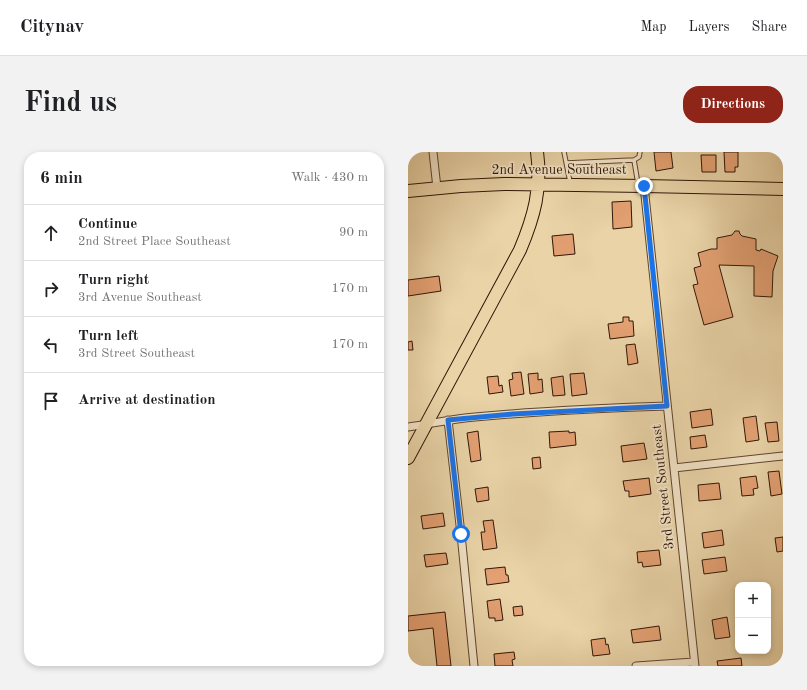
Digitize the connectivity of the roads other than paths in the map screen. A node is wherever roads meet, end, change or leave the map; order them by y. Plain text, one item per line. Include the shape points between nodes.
1 (433, 152) edge
2 (537, 152) edge
3 (564, 152) edge
4 (640, 152) edge
5 (634, 160) junction
6 (567, 163) junction
7 (539, 184) junction
8 (571, 185) junction
9 (641, 186) junction
10 (437, 188) junction
11 (783, 189) edge
12 (408, 191) edge
13 (667, 406) junction
14 (448, 420) junction
15 (427, 424) junction
16 (408, 427) edge
17 (783, 456) edge
18 (408, 458) edge
19 (674, 468) junction
20 (694, 664) edge
21 (474, 666) edge
22 (636, 666) edge

1 - 10 street
2 - 7 main road
3 - 6 lane
4 - 5 lane via 639,157
5 - 6 lane
5 - 9 lane
6 - 8 lane
7 - 8 main road, 2nd Avenue Southeast
7 - 10 main road, 2nd Avenue Southeast
7 - 15 main road via 532,219 520,250
8 - 9 main road, 2nd Avenue Southeast
9 - 11 main road, 2nd Avenue Southeast
9 - 13 street, 3rd Street Southeast
10 - 12 main road, 2nd Avenue Southeast
13 - 14 street
13 - 19 street, 3rd Street Southeast
14 - 15 street
14 - 21 street
15 - 16 street
15 - 18 main road
17 - 19 street
19 - 20 street, 3rd Street Southeast
20 - 22 street

